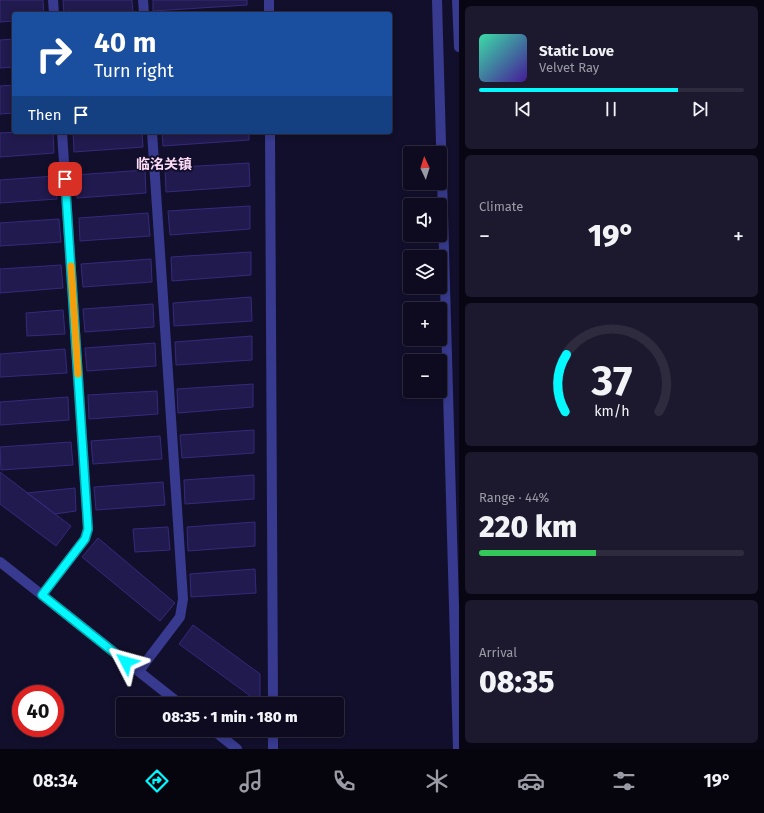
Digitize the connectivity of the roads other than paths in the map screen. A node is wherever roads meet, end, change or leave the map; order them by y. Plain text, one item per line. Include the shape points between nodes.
1 (53, 0) edge
2 (143, 0) edge
3 (269, 0) edge
4 (437, 0) edge
5 (457, 0) edge
6 (54, 12) edge
7 (144, 12) edge
8 (270, 12) edge
9 (459, 47) edge
10 (62, 134) edge
11 (152, 134) edge
12 (270, 134) edge
13 (0, 562) edge
14 (42, 595) junction
15 (138, 671) junction
16 (171, 697) edge
17 (273, 697) edge
18 (222, 737) edge
19 (273, 737) edge
20 (237, 749) edge
21 (273, 749) edge
22 (458, 749) edge

1 - 6 street
2 - 7 street
3 - 8 street
4 - 22 street
5 - 9 street
10 - 14 street via 88,529 85,539
11 - 15 street via 183,599 180,617
12 - 17 street
13 - 14 street
14 - 15 street
15 - 16 street
18 - 20 street
19 - 21 street

